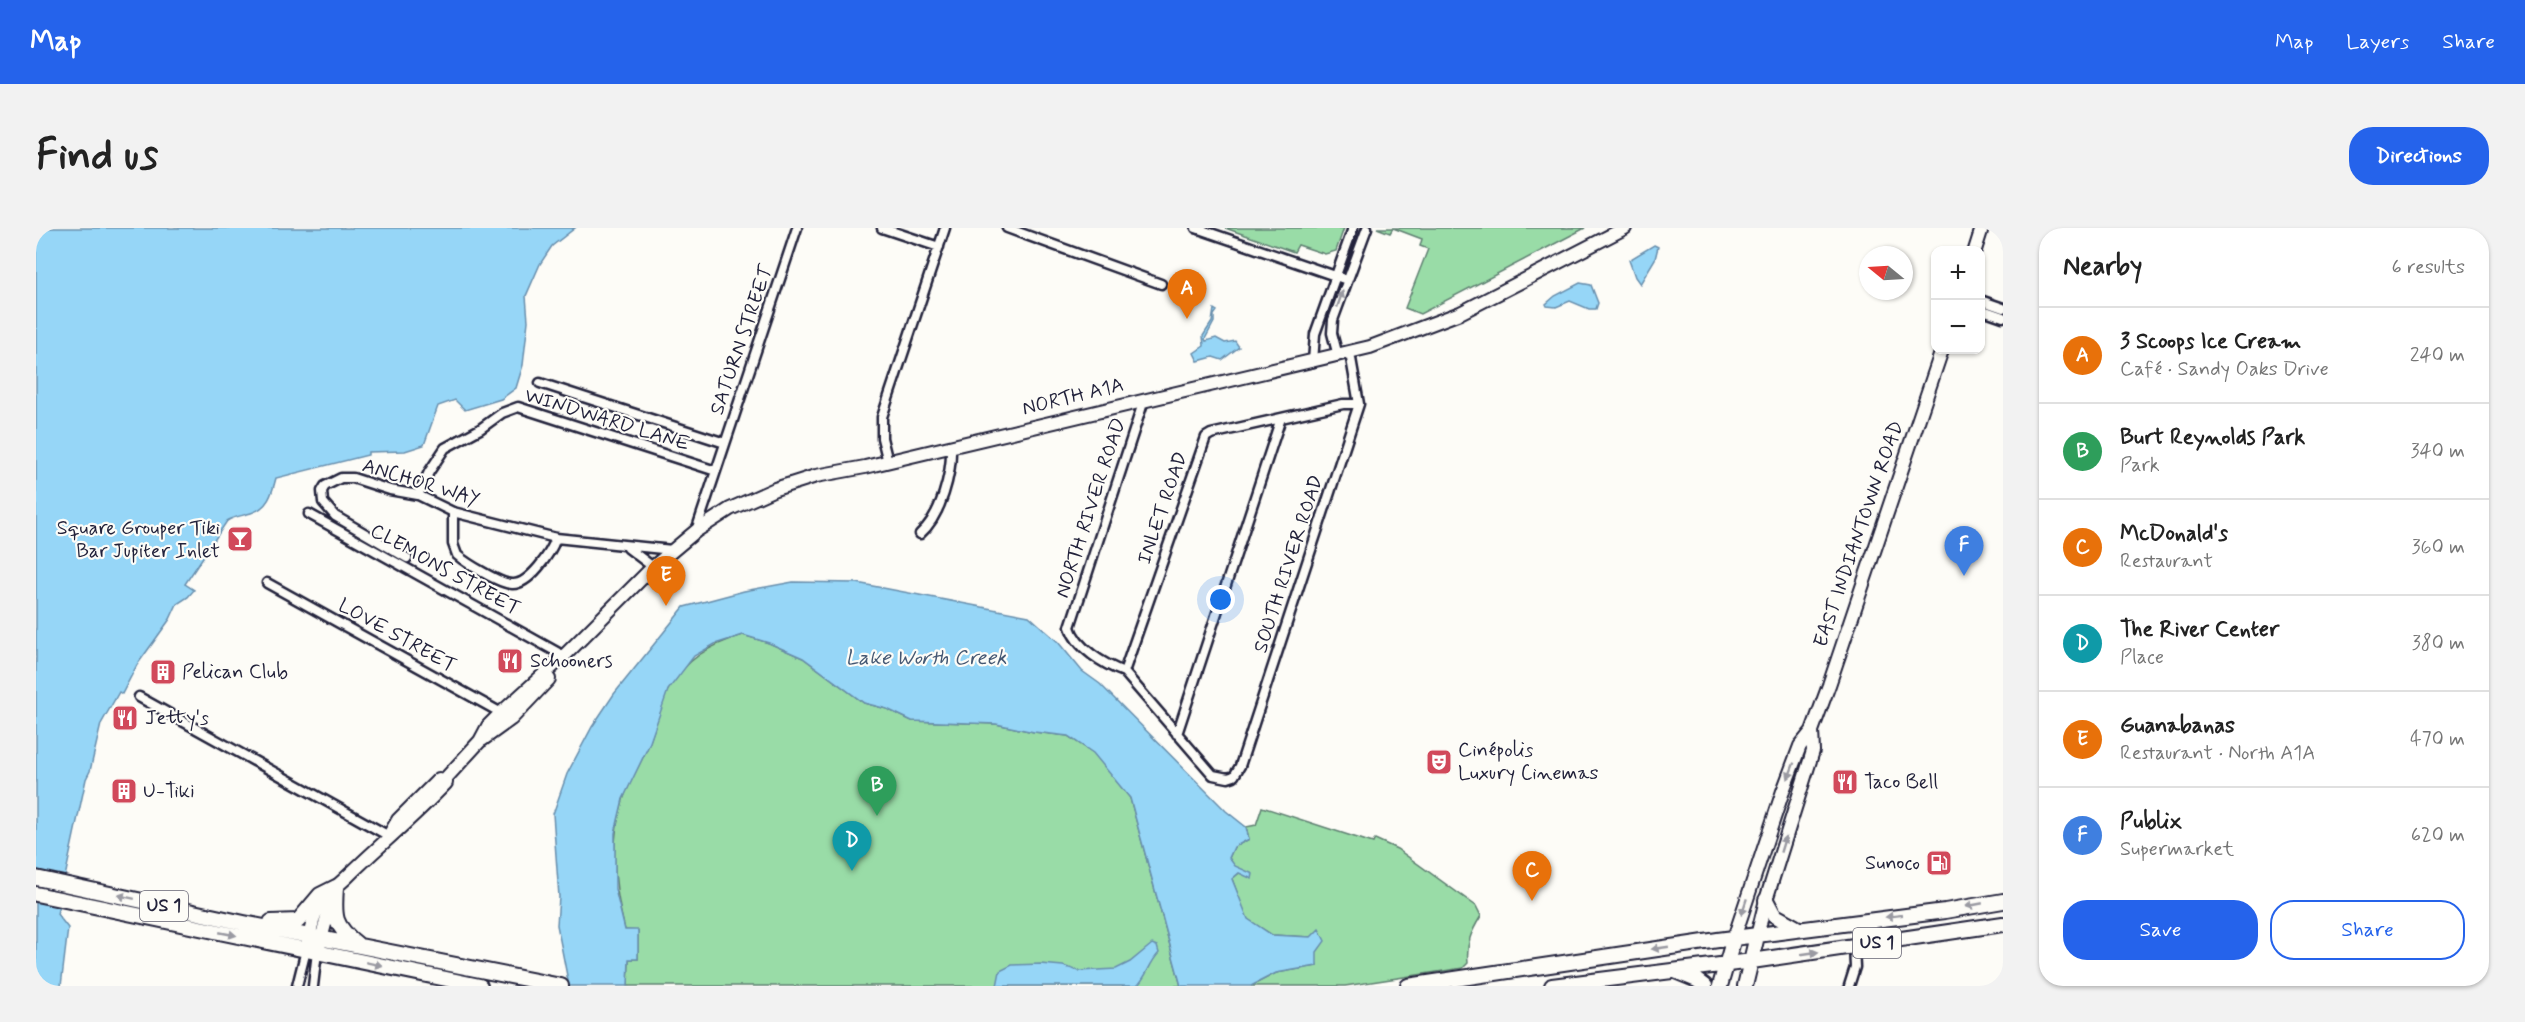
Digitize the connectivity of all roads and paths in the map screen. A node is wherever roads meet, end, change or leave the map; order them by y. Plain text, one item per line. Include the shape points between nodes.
1 (797, 228) edge
2 (882, 228) edge
3 (945, 228) edge
4 (1006, 228) edge
5 (1196, 228) edge
6 (1353, 228) edge
7 (1367, 228) edge
8 (1625, 228) edge
9 (1982, 228) edge
10 (1976, 246) edge
11 (939, 247) junction
12 (1335, 275) junction
13 (1347, 280) junction
14 (1161, 284) dead end
15 (1985, 302) edge
16 (2003, 308) edge
17 (1985, 311) edge
18 (2003, 316) edge
19 (1344, 354) junction
20 (1941, 354) edge
21 (1313, 362) junction
22 (540, 383) dead end
23 (1144, 400) junction
24 (1359, 404) junction
25 (1281, 418) junction
26 (725, 443) junction
27 (951, 447) junction
28 (888, 462) junction
29 (716, 471) junction
30 (418, 495) junction
31 (453, 512) junction
32 (309, 514) dead end
33 (696, 531) junction
34 (920, 534) dead end
35 (556, 538) junction
36 (625, 546) junction
37 (672, 550) junction
38 (407, 558) dead end
39 (653, 567) junction
40 (267, 583) dead end
41 (564, 656) junction
42 (1124, 672) junction
43 (139, 697) dead end
44 (506, 716) junction
45 (1812, 731) junction
46 (1177, 734) junction
47 (389, 836) junction
48 (36, 878) edge
49 (336, 887) junction
50 (36, 894) edge
51 (1766, 900) junction
52 (2003, 901) edge
53 (244, 923) junction
54 (2003, 924) edge
55 (1798, 929) junction
56 (1757, 936) junction
57 (316, 937) junction
58 (1734, 938) junction
59 (358, 945) junction
60 (1854, 947) junction
61 (312, 951) junction
62 (1752, 961) junction
63 (1727, 964) junction
64 (1673, 971) junction
65 (1479, 980) edge
66 (297, 986) edge
67 (313, 986) edge
68 (480, 986) edge
69 (559, 986) edge
70 (1408, 986) edge
71 (1552, 986) edge
72 (1706, 986) edge
73 (1720, 986) edge
74 (1745, 986) edge
75 (1849, 986) edge

1 - 26 street, SATURN STREET
2 - 11 street
3 - 11 street
4 - 14 street
5 - 12 street
6 - 12 street
7 - 13 street, SOUTH RIVER ROAD
8 - 19 street, NORTH A1A via 1460,313
9 - 10 street
11 - 28 street via 882,417
12 - 13 street
12 - 21 street via 1315,334
19 -> 13 street, SOUTH RIVER ROAD via 1332,326
15 - 16 street
17 - 18 street
19 - 21 street, NORTH A1A
19 - 24 street, SOUTH RIVER ROAD
20 - 45 street, EAST INDIANTOWN ROAD
21 - 23 street, NORTH A1A
22 - 26 street
23 - 27 street, NORTH A1A
23 - 42 street, NORTH RIVER ROAD via 1070,627 1078,641 1107,665
24 - 25 street, INLET ROAD
24 - 46 street, SOUTH RIVER ROAD via 1234,776 1213,775
25 - 42 street, INLET ROAD via 1211,434 1203,442
25 - 46 street
26 - 29 street, SATURN STREET
27 - 28 street, NORTH A1A
27 - 34 street via 952,463 934,518
28 - 33 street, NORTH A1A via 816,476 775,489 730,509
29 - 30 street, WINDWARD LANE via 518,408 502,413 445,448
29 - 33 street, SATURN STREET
30 - 31 street, ANCHOR WAY
30 - 38 street, ANCHOR WAY via 347,478 330,482 322,491 323,502 335,516
31 - 35 street, ANCHOR WAY
31 - 35 street via 457,555 509,584 525,579 547,558
32 - 41 street, CLEMONS STREET
33 - 37 street, NORTH A1A
35 - 36 street, ANCHOR WAY
36 - 37 street, ANCHOR WAY
36 - 39 street, ANCHOR WAY
37 - 39 street, NORTH A1A
39 - 41 street, NORTH A1A
40 - 44 street, LOVE STREET
41 - 44 street, NORTH A1A
42 - 46 street
43 - 47 street
44 - 47 street, NORTH A1A via 488,726 446,783
51 -> 45 street, EAST INDIANTOWN ROAD via 1813,751
45 -> 58 street, EAST INDIANTOWN ROAD via 1800,746 1783,791
47 - 49 street, NORTH A1A
53 -> 48 main road, US 1
49 - 53 main road via 320,895 298,921
49 - 57 street, NORTH A1A
49 - 59 main road via 336,921
50 -> 61 main road, US 1
51 - 55 main road via 1774,915
51 - 56 street, EAST INDIANTOWN ROAD
52 -> 55 main road, US 1
53 - 57 main road, US 1
54 - 60 main road, US 1
55 - 56 main road, US 1
56 - 58 main road, US 1
56 - 62 main road, EAST INDIANTOWN ROAD
57 - 59 main road, US 1
57 - 61 street, NORTH A1A
58 - 63 main road, EAST INDIANTOWN ROAD
58 -> 65 main road, US 1
59 - 69 main road, US 1
62 -> 60 main road, US 1
60 - 75 street via 1855,967
61 - 66 street
61 - 67 street
61 -> 68 main road, US 1
62 - 63 main road, US 1
62 - 74 main road, EAST INDIANTOWN ROAD
63 - 64 main road, US 1
63 - 73 main road, EAST INDIANTOWN ROAD
64 - 71 main road, US 1
64 - 72 main road
65 - 70 main road, US 1

